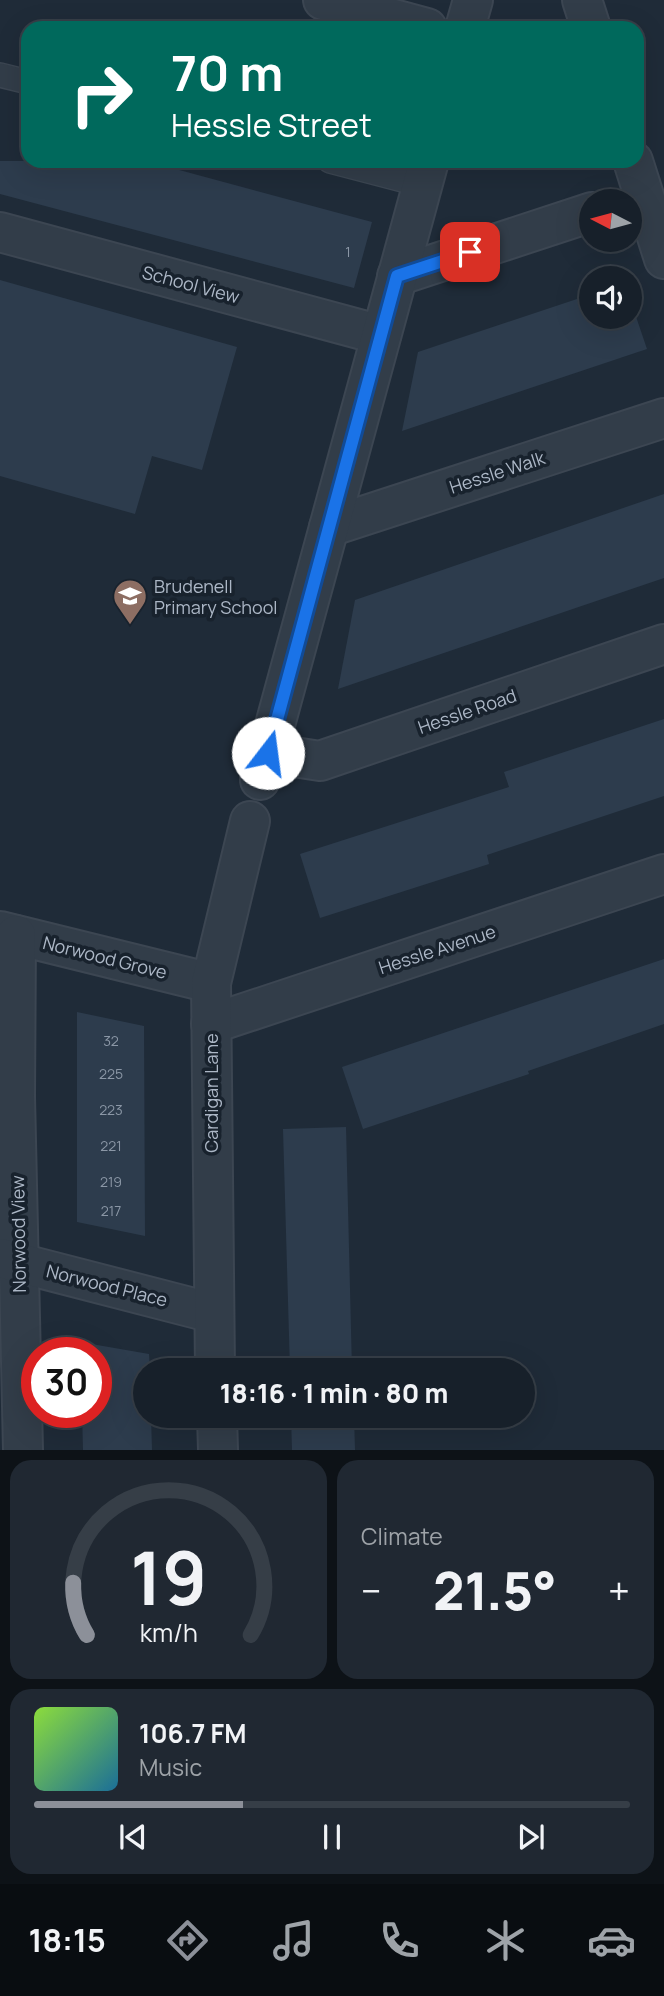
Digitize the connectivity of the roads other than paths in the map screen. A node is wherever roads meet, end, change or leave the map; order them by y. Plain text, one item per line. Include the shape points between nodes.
1 (323, 0) edge
2 (473, 0) edge
3 (583, 0) edge
4 (401, 21) edge
5 (467, 21) edge
6 (589, 21) edge
7 (0, 75) edge
8 (21, 80) edge
9 (664, 148) edge
10 (644, 155) edge
11 (386, 168) edge
12 (426, 173) edge
13 (634, 186) edge
14 (579, 216) edge
15 (0, 232) edge
16 (664, 259) edge
17 (397, 276) junction
18 (381, 335) junction
19 (664, 418) edge
20 (329, 527) junction
21 (664, 644) edge
22 (250, 821) dead end
23 (664, 874) edge
24 (8, 933) edge
25 (211, 983) junction
26 (211, 1024) junction
27 (7, 1095) edge
28 (9, 1261) edge
29 (213, 1312) junction
30 (215, 1358) edge
31 (217, 1428) edge
32 (15, 1433) edge
33 (218, 1450) edge

1 - 4 street
2 - 5 street
3 - 6 street
7 - 8 lane
9 - 10 street
11 - 12 lane
12 - 17 street
13 - 16 street
14 - 17 street
15 - 18 street, School View
17 - 18 street
18 - 20 street
19 - 20 street, Hessle Walk
20 - 21 street, Hessle Road via 264,767 320,761
22 - 25 street, Cardigan Lane
23 - 26 street, Hessle Avenue
24 - 25 street, Norwood Grove
24 - 27 street, Norwood View
25 - 26 street, Cardigan Lane
26 - 29 street, Cardigan Lane
27 - 28 street, Norwood View
28 - 29 street, Norwood Place
28 - 32 street, Norwood View
29 - 30 street, Cardigan Lane
31 - 33 street

